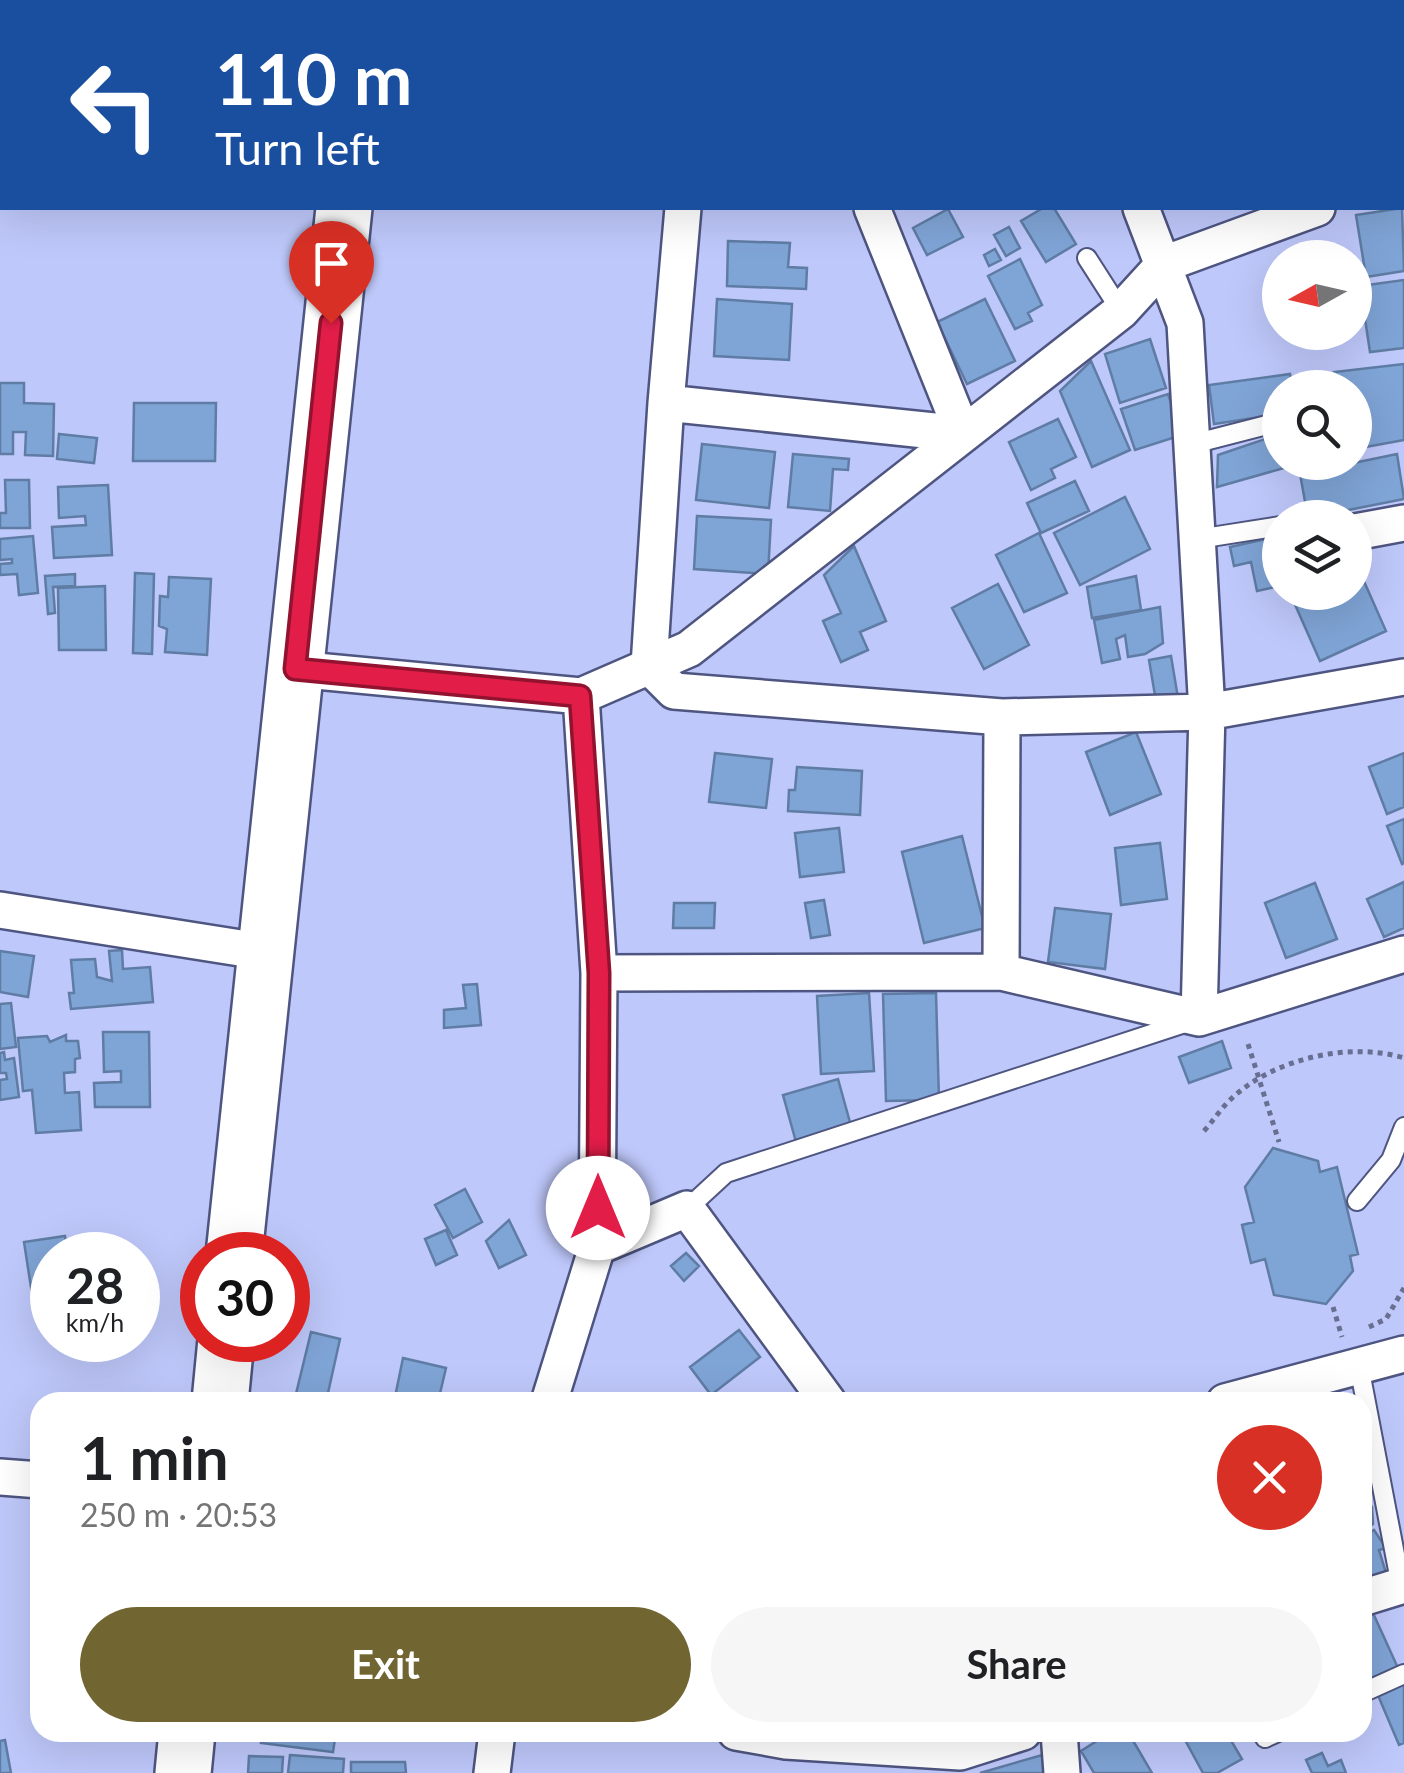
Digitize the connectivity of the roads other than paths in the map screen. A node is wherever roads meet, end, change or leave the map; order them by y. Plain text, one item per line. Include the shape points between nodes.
1 (344, 210) edge
2 (683, 210) edge
3 (873, 210) edge
4 (1143, 210) edge
5 (1312, 210) edge
6 (1087, 258) dead end
7 (1164, 264) junction
8 (1121, 310) junction
9 (666, 403) junction
10 (1262, 427) edge
11 (963, 434) junction
12 (1193, 444) junction
13 (1404, 523) edge
14 (1262, 529) edge
15 (1372, 529) edge
16 (1198, 539) junction
17 (648, 666) junction
18 (295, 669) junction
19 (1404, 677) edge
20 (580, 696) junction
21 (1207, 712) junction
22 (1002, 718) junction
23 (0, 910) edge
24 (265, 952) junction
25 (1404, 954) edge
26 (1001, 972) junction
27 (599, 973) junction
28 (1199, 1018) junction
29 (1404, 1127) edge
30 (1357, 1200) dead end
31 (687, 1210) junction
32 (236, 1232) edge
33 (597, 1247) junction
34 (1404, 1354) edge
35 (224, 1362) edge
36 (1359, 1366) junction
37 (221, 1392) edge
38 (552, 1392) edge
39 (821, 1392) edge
40 (1269, 1392) edge
41 (1364, 1392) edge
42 (1372, 1432) edge
43 (0, 1477) edge
44 (30, 1479) edge
45 (1402, 1585) edge
46 (1372, 1595) edge
47 (1404, 1674) edge
48 (1372, 1688) edge
49 (186, 1742) edge
50 (496, 1742) edge
51 (755, 1742) edge
52 (856, 1742) edge
53 (891, 1742) edge
54 (991, 1742) edge
55 (1060, 1742) edge
56 (784, 1757) edge
57 (183, 1773) edge
58 (492, 1773) edge
59 (1062, 1773) edge

1 - 18 main road
2 - 9 street
3 - 11 street
4 - 7 street
5 - 7 street
6 - 8 lane
7 - 8 street
7 - 12 street via 1184,323
8 - 11 street
9 - 11 street
9 - 17 street
10 - 12 lane
11 - 17 street via 689,649
12 - 16 street
13 - 15 street
14 - 16 lane
16 - 21 street
17 - 20 street
17 - 22 street via 674,691
18 - 20 street
18 - 24 main road
19 - 21 street
20 - 27 street
21 - 22 street
21 - 28 street
22 - 26 street
23 - 24 street
24 - 32 main road
25 - 28 street
26 - 27 street
26 - 28 street
27 - 33 street
28 - 31 lane via 726,1173
29 - 30 lane via 1391,1160
31 - 33 street
31 - 39 street
33 - 38 street
34 - 36 street
35 - 37 main road
36 - 40 street
36 - 41 lane
42 - 45 lane
43 - 44 street
45 - 46 street
47 - 48 lane
49 - 57 main road
50 - 58 street
51 - 56 street
52 - 56 street
53 - 54 street via 960,1752
55 - 59 street

